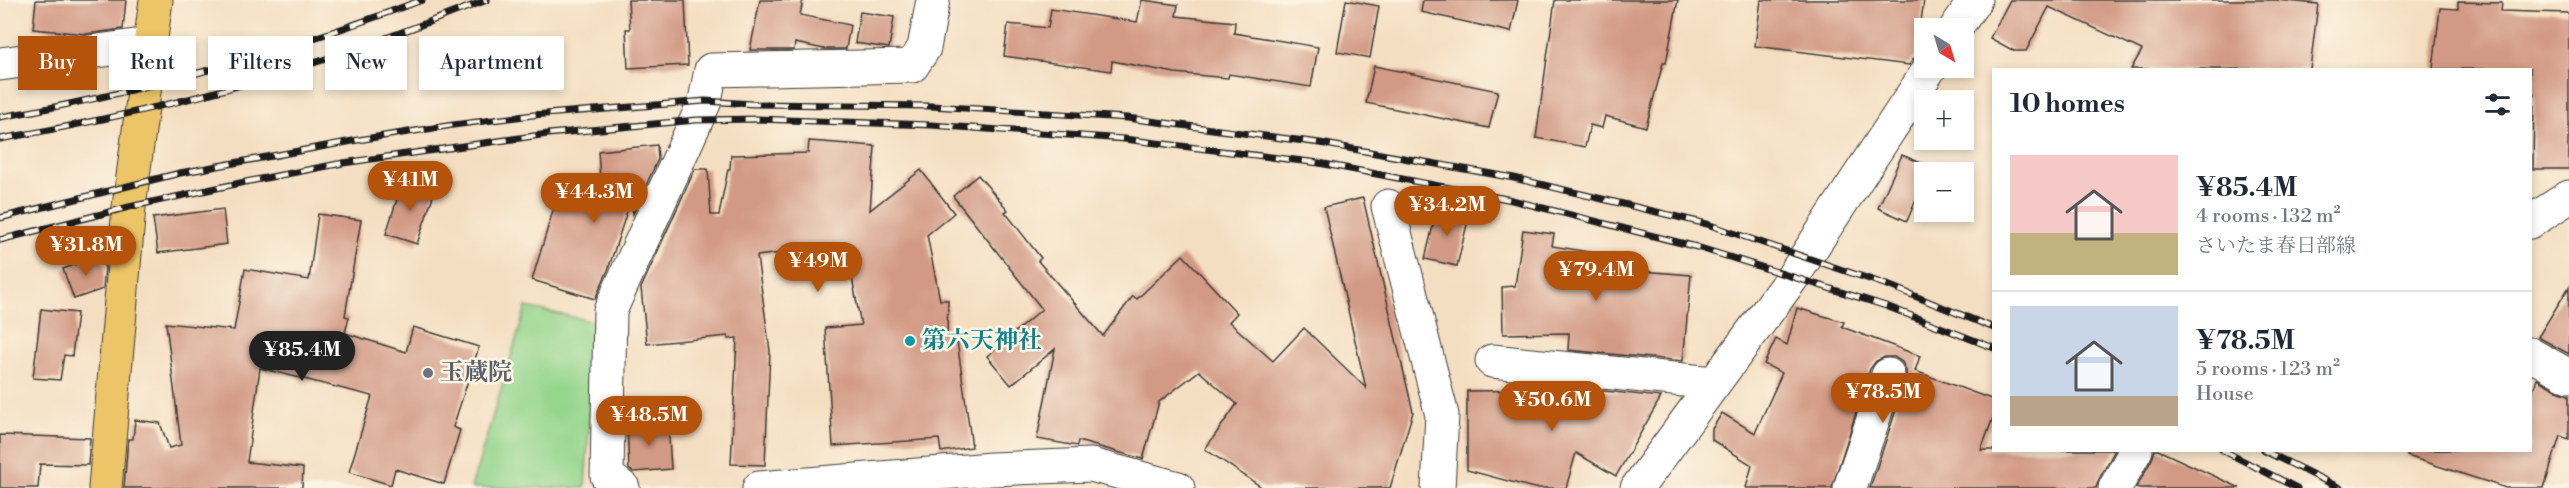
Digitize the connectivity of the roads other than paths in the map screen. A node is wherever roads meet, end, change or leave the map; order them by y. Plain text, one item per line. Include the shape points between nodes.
1 (156, 0) edge
2 (933, 0) edge
3 (1975, 0) edge
4 (1963, 18) edge
5 (151, 36) edge
6 (109, 49) edge
7 (0, 64) edge
8 (1923, 78) edge
9 (144, 90) edge
10 (2569, 197) edge
11 (1388, 207) dead end
12 (2532, 221) edge
13 (2532, 355) edge
14 (1492, 361) dead end
15 (1888, 375) dead end
16 (2569, 376) edge
17 (1714, 383) junction
18 (2135, 452) edge
19 (105, 488) edge
20 (623, 488) edge
21 (759, 488) edge
22 (1178, 488) edge
23 (1438, 488) edge
24 (1637, 488) edge
25 (1850, 488) edge
26 (2115, 488) edge

1 - 5 main road
2 - 20 street via 924,48 912,66 711,70 705,100 610,311 607,476
3 - 4 street
6 - 7 street
8 - 17 street via 1792,278
9 - 19 main road via 129,207
10 - 12 street
11 - 23 street via 1442,415
13 - 16 street
14 - 17 street
15 - 25 street
17 - 24 street
18 - 26 street
21 - 22 street via 1091,465

